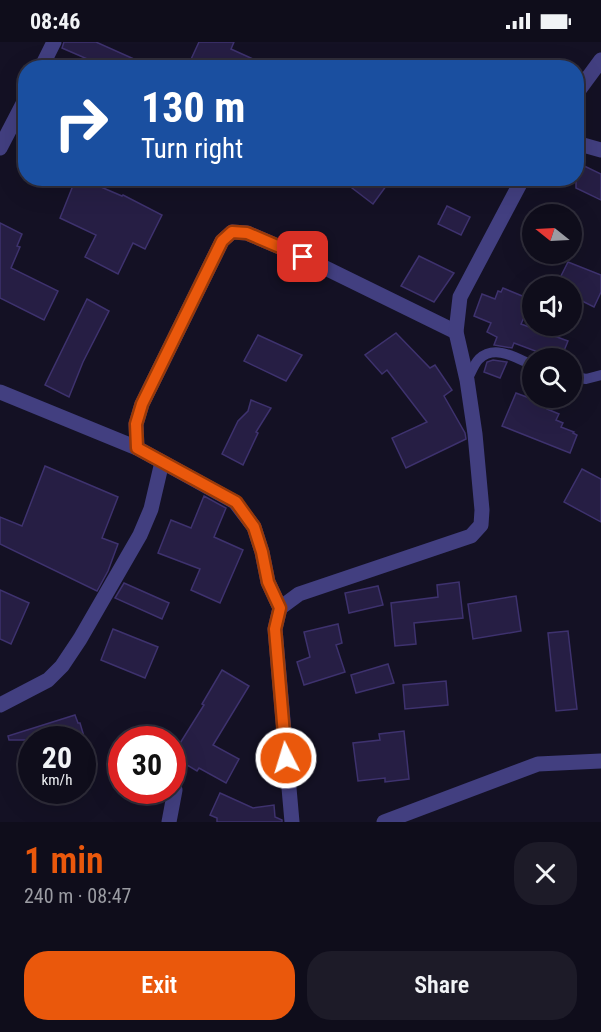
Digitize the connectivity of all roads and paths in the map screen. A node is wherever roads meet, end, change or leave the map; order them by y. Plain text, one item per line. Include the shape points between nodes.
1 (54, 42) edge
2 (45, 60) edge
3 (601, 60) edge
4 (584, 83) edge
5 (18, 113) edge
6 (584, 145) edge
7 (0, 148) edge
8 (601, 150) edge
9 (519, 186) edge
10 (456, 332) junction
11 (522, 360) edge
12 (601, 375) edge
13 (582, 378) edge
14 (467, 380) junction
15 (0, 392) edge
16 (137, 448) junction
17 (162, 462) junction
18 (280, 608) junction
19 (0, 705) edge
20 (601, 761) edge
21 (172, 804) edge
22 (169, 822) edge
23 (292, 822) edge
24 (384, 822) edge

1 - 2 street
3 - 4 street
5 - 7 street
6 - 8 street
9 - 10 street via 460,297
10 - 14 street
10 - 16 street via 303,257 247,233 232,232 222,241 142,404 136,424
11 - 14 lane via 507,353 488,352 478,360
12 - 13 lane
14 - 18 street via 482,499 481,525 471,536 299,594
15 - 16 street
16 - 17 street
17 - 18 street via 236,502 254,527 268,582
17 - 19 street via 151,509 140,535 68,657 48,680
18 - 23 street via 275,629
20 - 24 street via 538,764
21 - 22 street

